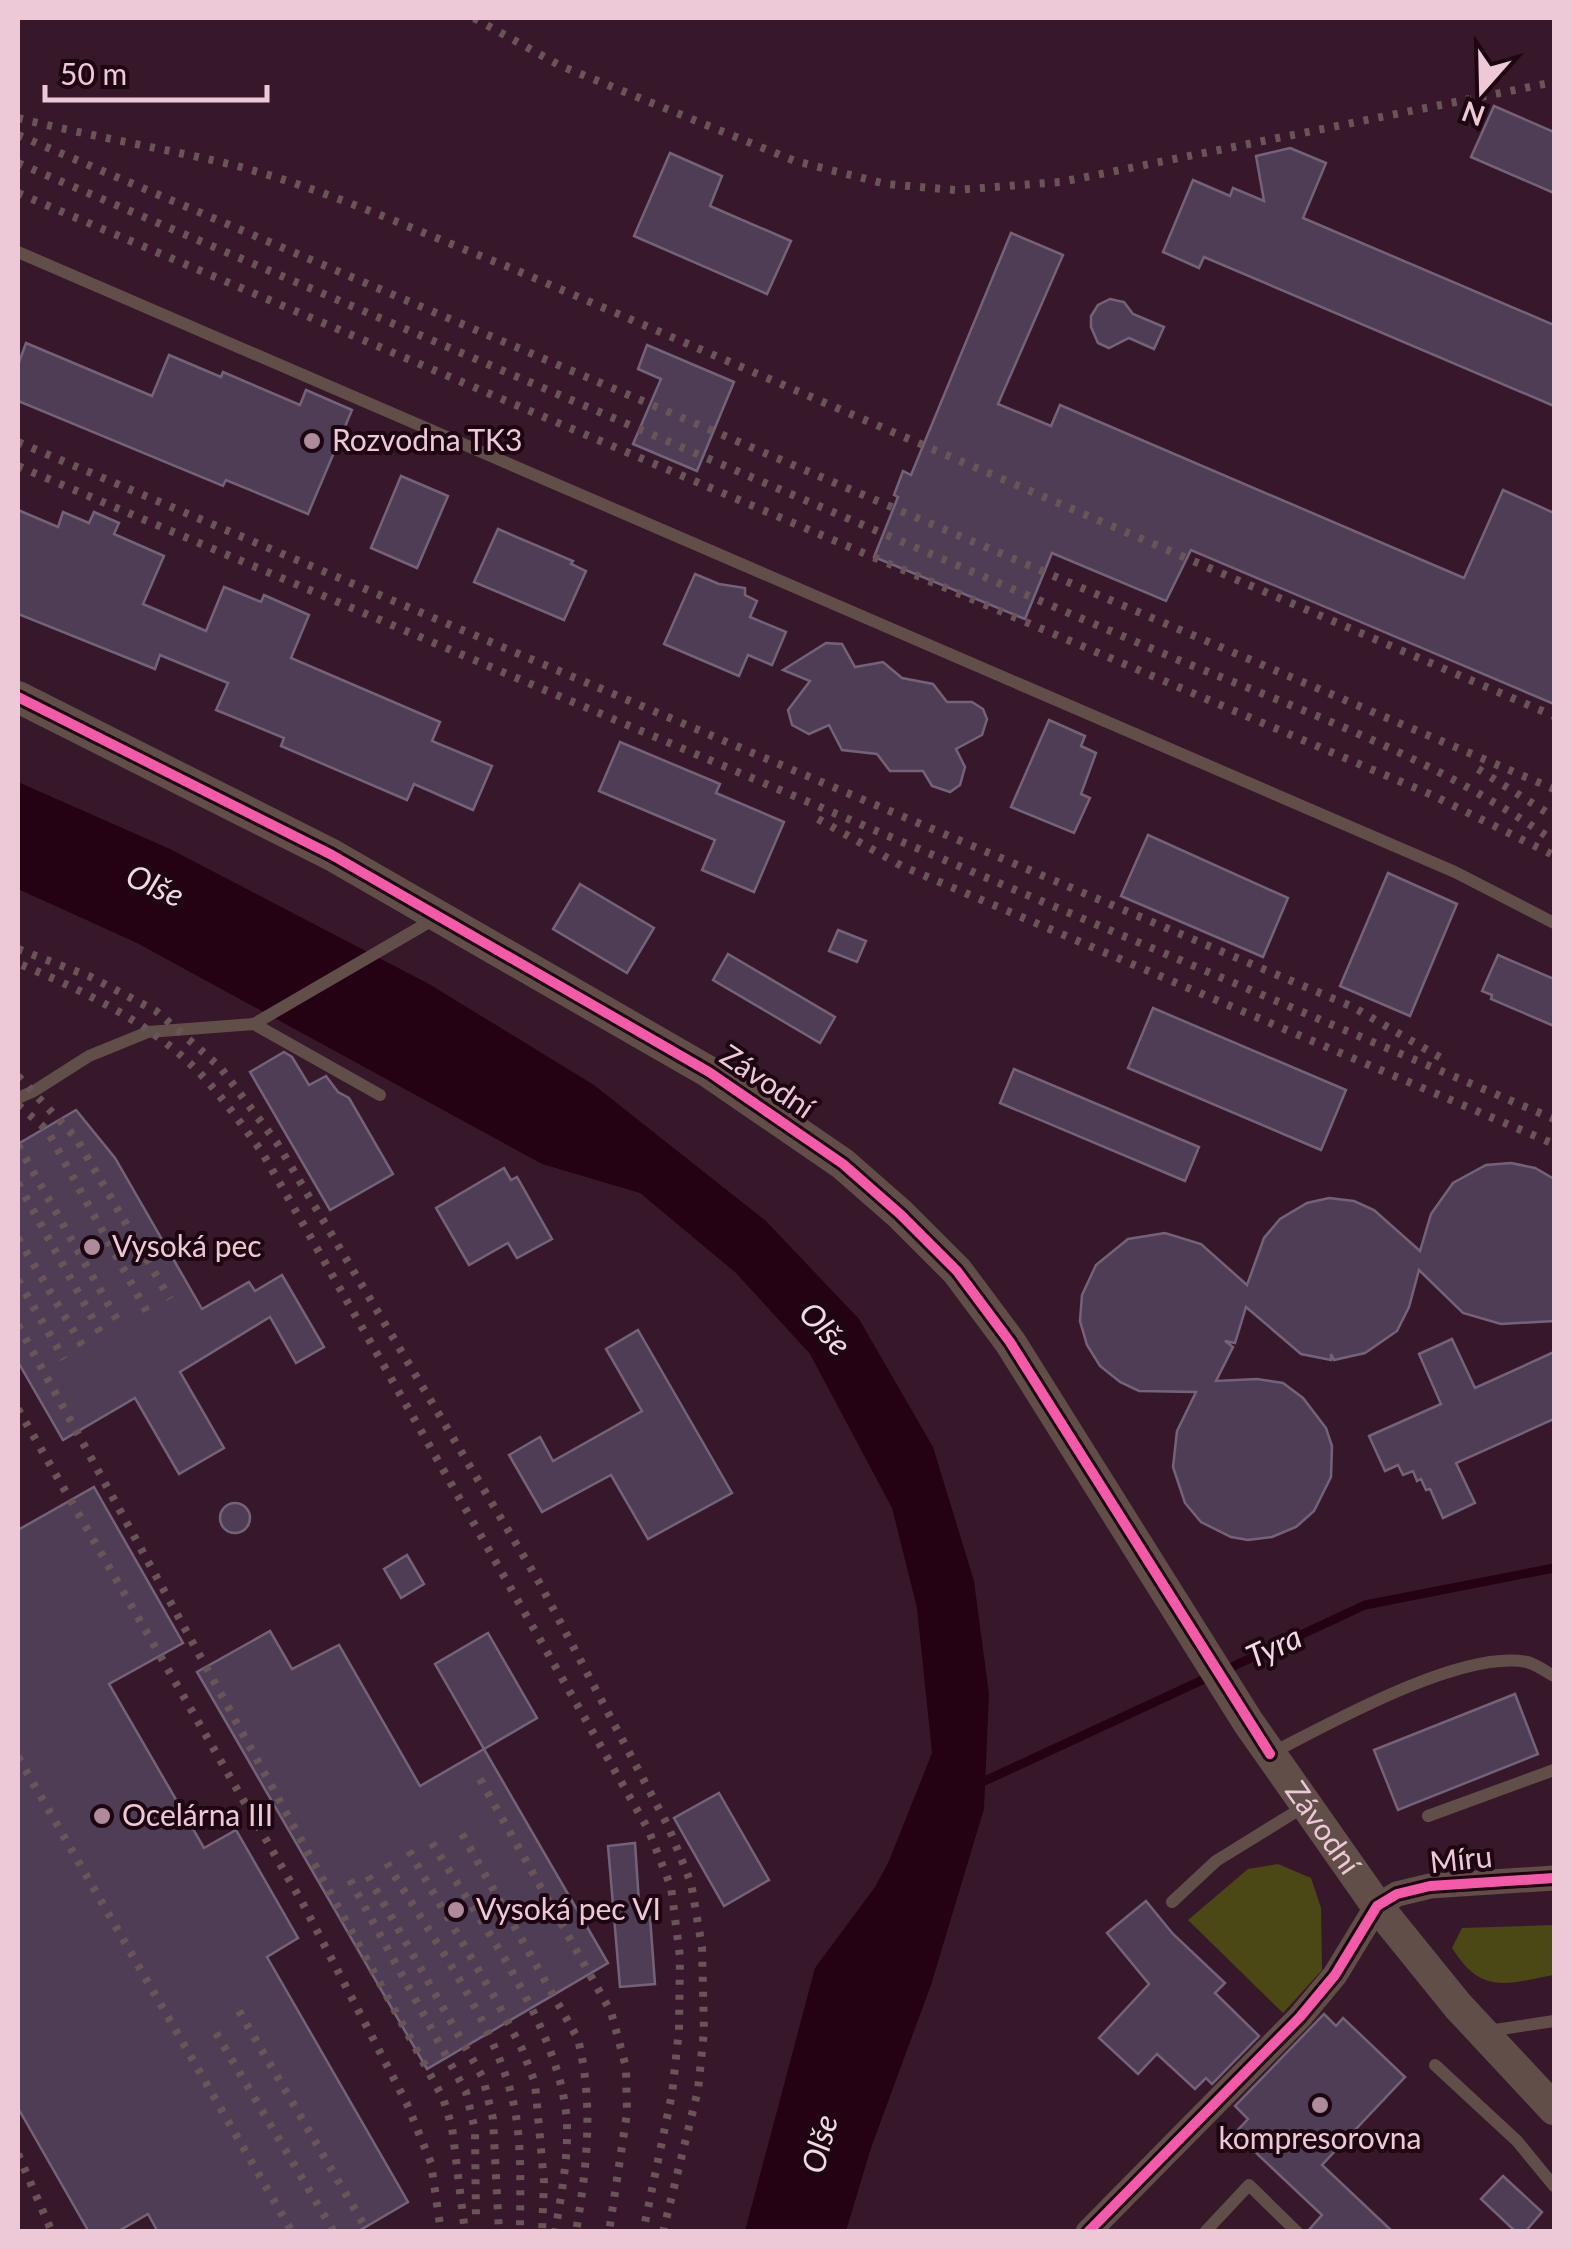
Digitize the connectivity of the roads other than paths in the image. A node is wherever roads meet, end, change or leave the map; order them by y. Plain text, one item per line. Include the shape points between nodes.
1 (18, 252) edge
2 (18, 697) edge
3 (1554, 923) edge
4 (425, 925) junction
5 (254, 1024) junction
6 (380, 1095) dead end
7 (18, 1098) edge
8 (1554, 1676) edge
9 (1270, 1754) junction
10 (1554, 1770) edge
11 (1305, 1806) junction
12 (1428, 1816) dead end
13 (1554, 1878) edge
14 (1172, 1902) dead end
15 (1376, 1906) junction
16 (1554, 2021) edge
17 (1483, 2031) junction
18 (1435, 2065) dead end
19 (1554, 2109) edge
20 (1554, 2186) edge
21 (1088, 2232) edge
22 (1205, 2232) edge
23 (1297, 2232) edge

1 - 3 lane via 1456,872
2 - 4 street, Závodní via 332,855
4 - 5 lane
4 - 9 street, Závodní via 709,1072 843,1164 900,1214 957,1271 1010,1342
5 - 6 lane
5 - 7 lane via 148,1032 88,1056
8 - 9 lane via 1528,1662 1482,1663 1377,1698
9 - 11 street, Závodní
10 - 12 lane
11 - 14 lane via 1216,1861
11 - 15 street, Závodní
13 - 15 street, Míru via 1430,1886
15 - 17 street, Závodní
15 - 21 street via 1335,1975 1300,2017
16 - 17 lane
17 - 19 street, Závodní
18 - 20 lane
22 - 23 lane via 1249,2185

